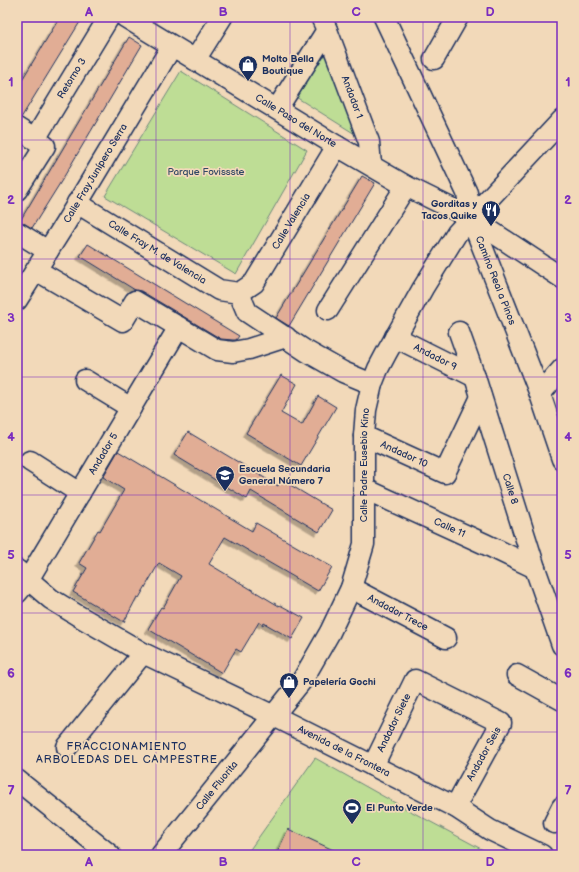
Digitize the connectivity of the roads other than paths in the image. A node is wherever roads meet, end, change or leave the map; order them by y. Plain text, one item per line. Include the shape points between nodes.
1 (109, 17) edge
2 (125, 17) edge
3 (222, 17) edge
4 (384, 17) edge
5 (458, 17) edge
6 (324, 24) edge
7 (172, 46) junction
8 (434, 59) dead end
9 (195, 60) junction
10 (277, 109) junction
11 (562, 120) edge
12 (17, 128) edge
13 (35, 139) junction
14 (337, 146) junction
15 (371, 165) junction
16 (19, 184) edge
17 (406, 186) junction
18 (77, 202) junction
19 (471, 218) junction
20 (17, 232) edge
21 (48, 251) junction
22 (36, 270) junction
23 (562, 278) edge
24 (239, 293) junction
25 (17, 300) edge
26 (328, 310) dead end
27 (179, 327) junction
28 (459, 332) dead end
29 (286, 337) junction
30 (395, 337) junction
31 (562, 369) edge
32 (475, 377) junction
33 (85, 380) dead end
34 (372, 384) junction
35 (540, 394) junction
36 (481, 397) junction
37 (131, 408) junction
38 (364, 436) junction
39 (562, 459) edge
40 (30, 461) dead end
41 (364, 489) junction
42 (80, 493) junction
43 (535, 568) junction
44 (21, 581) edge
45 (351, 588) junction
46 (446, 638) dead end
47 (562, 645) edge
48 (143, 653) junction
49 (517, 675) dead end
50 (415, 680) joint
51 (562, 700) edge
52 (274, 716) junction
53 (67, 747) dead end
54 (372, 766) junction
55 (17, 780) edge
56 (455, 807) junction
57 (110, 855) edge
58 (161, 855) edge
59 (542, 855) edge

1 - 13 street, Retorno 3
2 - 7 street, Calle Paso del Norte
3 - 9 street
4 - 19 street, Camino Real a Pinos via 467,193
5 - 8 street
6 - 10 street, Andador 1
6 - 15 street, Andador 1 via 369,142
7 - 9 street, Calle Paso del Norte
7 - 18 street, Calle Fray Junípero Serra
9 - 10 street, Calle Paso del Norte
10 - 14 street, Calle Paso del Norte
11 - 19 street, Calle Padre Eusebio Kino
12 - 13 street
13 - 16 street via 45,146
14 - 15 street, Calle Paso del Norte
14 - 24 street, Calle Valencia via 254,283
15 - 17 street, Calle Paso del Norte
17 - 19 street, Calle Paso del Norte
17 - 26 street
18 - 21 street, Calle Fray Junípero Serra
18 - 24 street, Calle Fray M. de Valencia via 218,290
19 - 23 street, Calle Paso del Norte
19 - 30 street, Calle Padre Eusebio Kino via 457,233
19 - 35 street, Camino Real a Pinos
20 - 21 street
21 - 22 street, Calle Fray Junípero Serra
22 - 25 street, Calle Fray Junípero Serra
22 - 27 street via 123,321 135,301
24 - 29 street via 247,312
27 - 29 street via 217,350 233,352
27 - 37 street, Andador 5
28 - 32 street, Calle 8
29 - 34 street via 343,372
30 - 32 street, Andador 9
30 - 34 street, Calle Padre Eusebio Kino
31 - 35 street
32 - 36 street, Calle 8
33 - 37 street
34 - 38 street, Calle Padre Eusebio Kino
35 - 39 street, Camino Real a Pinos
36 - 38 street, Andador 10 via 445,473
36 - 43 street, Calle 8
37 - 42 street, Andador 5
38 - 41 street, Calle Padre Eusebio Kino
40 - 42 street
41 - 43 street, Calle 11
41 - 45 street, Calle Padre Eusebio Kino via 364,544
42 - 44 street, Andador 5
43 - 47 street, Calle 8
44 - 48 street, Avenida de la Frontera
45 - 46 street, Andador Trece
45 - 52 street, Calle Padre Eusebio Kino via 303,679
48 - 52 street, Avenida de la Frontera
48 - 53 street
49 - 51 street
50 - 54 street, Andador Siete
50 - 56 street, Andador Seis via 501,723
52 - 54 street, Avenida de la Frontera
52 - 58 street, Calle Fluorita
54 - 56 street, Avenida de la Frontera
55 - 57 street
56 - 59 street, Avenida de la Frontera via 490,830

